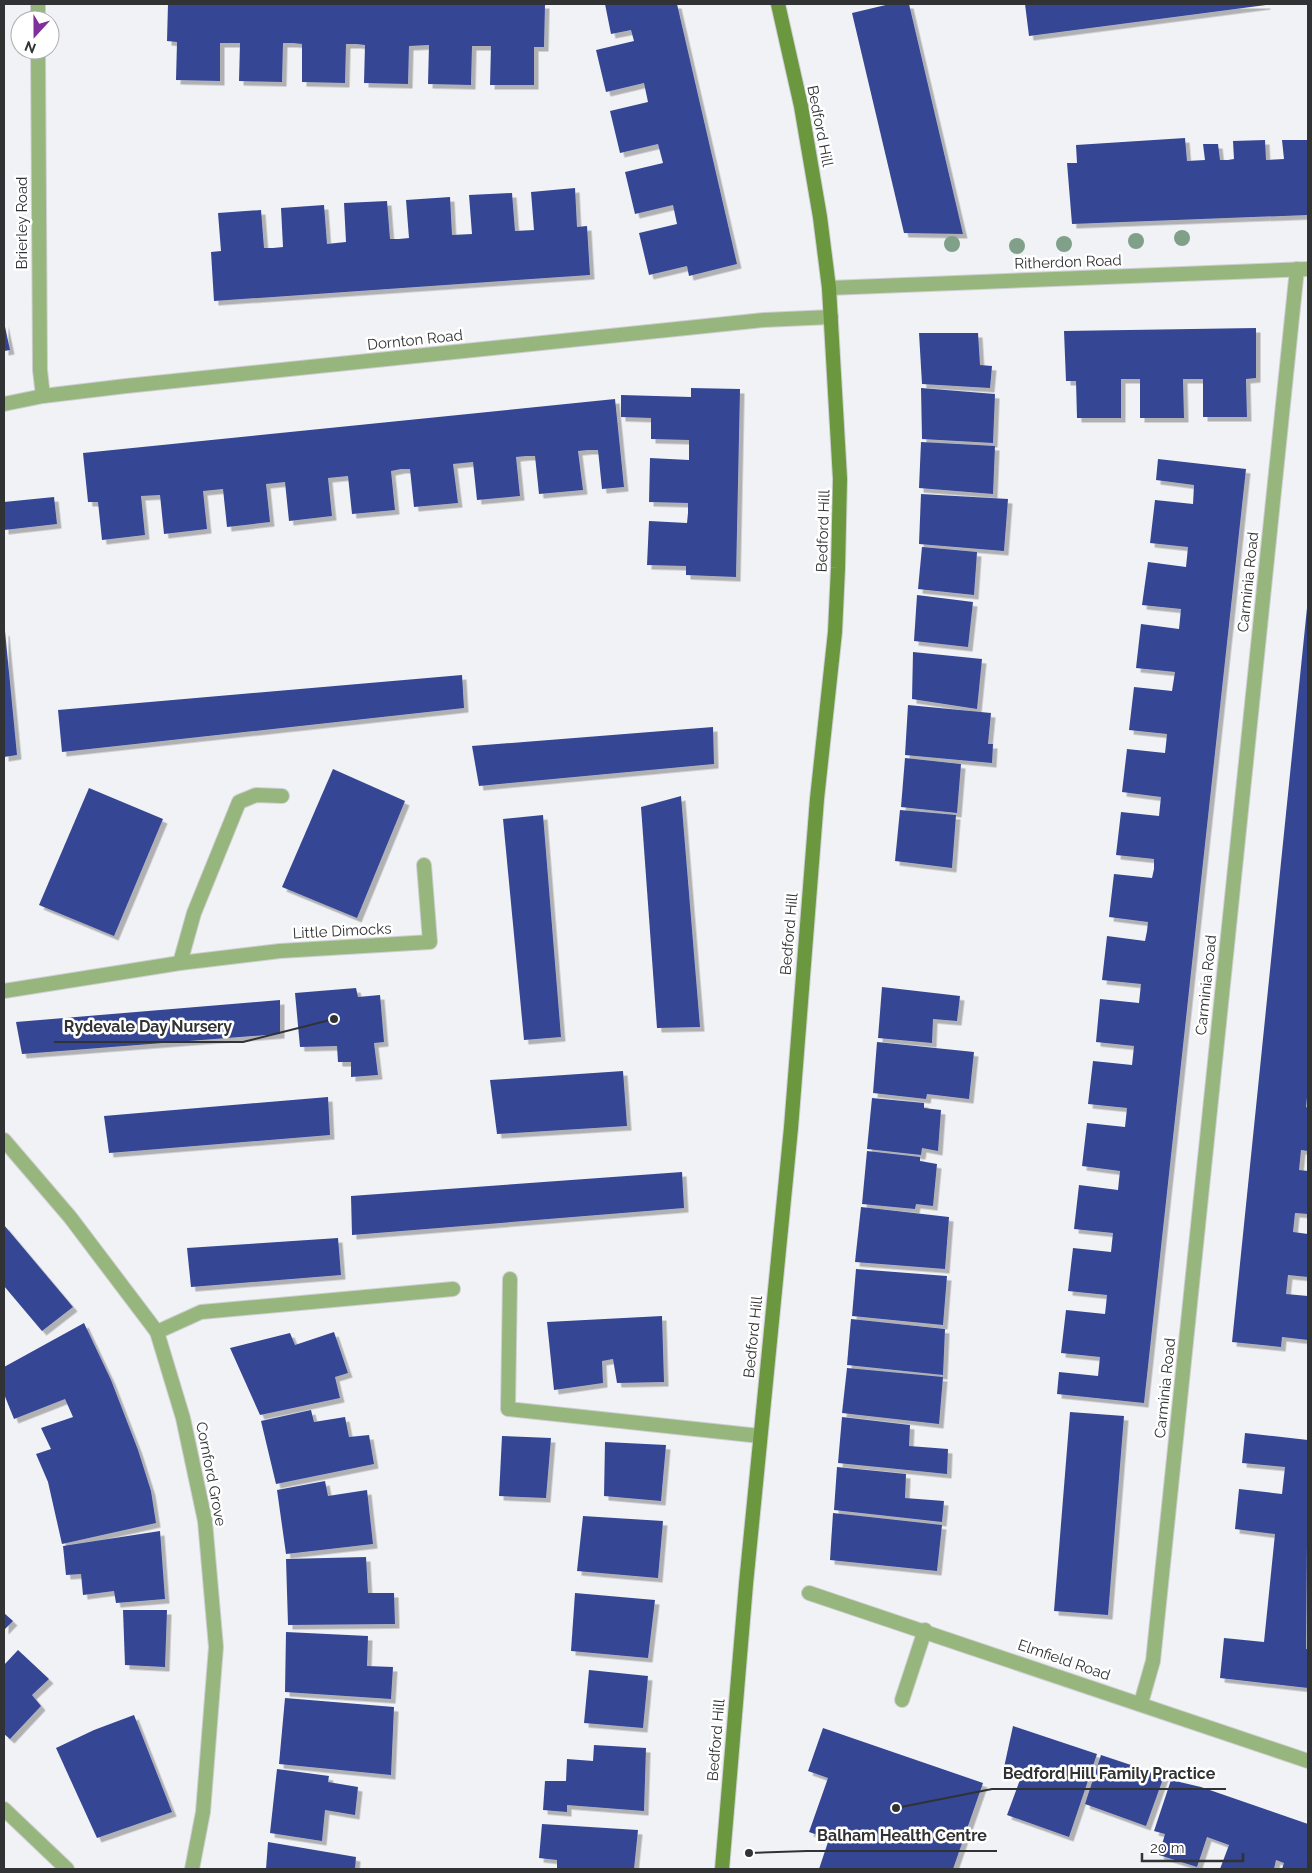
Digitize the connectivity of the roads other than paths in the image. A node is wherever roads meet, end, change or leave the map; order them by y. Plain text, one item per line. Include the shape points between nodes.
1 (778, 4) edge
2 (38, 60) edge
3 (1302, 269) edge
4 (829, 288) junction
5 (831, 317) junction
6 (43, 396) junction
7 (4, 404) edge
8 (282, 796) dead end
9 (424, 866) dead end
10 (180, 963) junction
11 (4, 991) edge
12 (4, 1140) edge
13 (510, 1279) dead end
14 (453, 1289) dead end
15 (157, 1332) junction
16 (760, 1436) junction
17 (809, 1593) dead end
18 (925, 1630) junction
19 (902, 1700) dead end
20 (1141, 1704) junction
21 (1308, 1761) edge
22 (4, 1809) edge
23 (66, 1869) edge
24 (192, 1869) edge
25 (722, 1869) edge

1 - 4 main road, Bedford Hill via 801,106
2 - 6 street, Brierley Road via 40,370
3 - 4 street, Ritherdon Road
3 - 20 street, Carminia Road via 1153,1661
4 - 5 main road, Bedford Hill
5 - 6 street, Dornton Road via 764,320
5 - 16 main road, Bedford Hill via 840,479 835,632
6 - 7 street, Dornton Road
8 - 10 street via 256,795 239,802 194,914
9 - 10 street, Little Dimocks via 430,942 280,951
10 - 11 street, Little Dimocks
12 - 15 street, Cornford Grove via 70,1217
13 - 16 street via 508,1409
14 - 15 street via 201,1312
15 - 24 street, Cornford Grove via 183,1418 205,1520 216,1646 203,1812
16 - 25 main road, Bedford Hill
17 - 18 street, Elmfield Road
18 - 19 street
18 - 20 street, Elmfield Road
20 - 21 street, Elmfield Road
22 - 23 street

